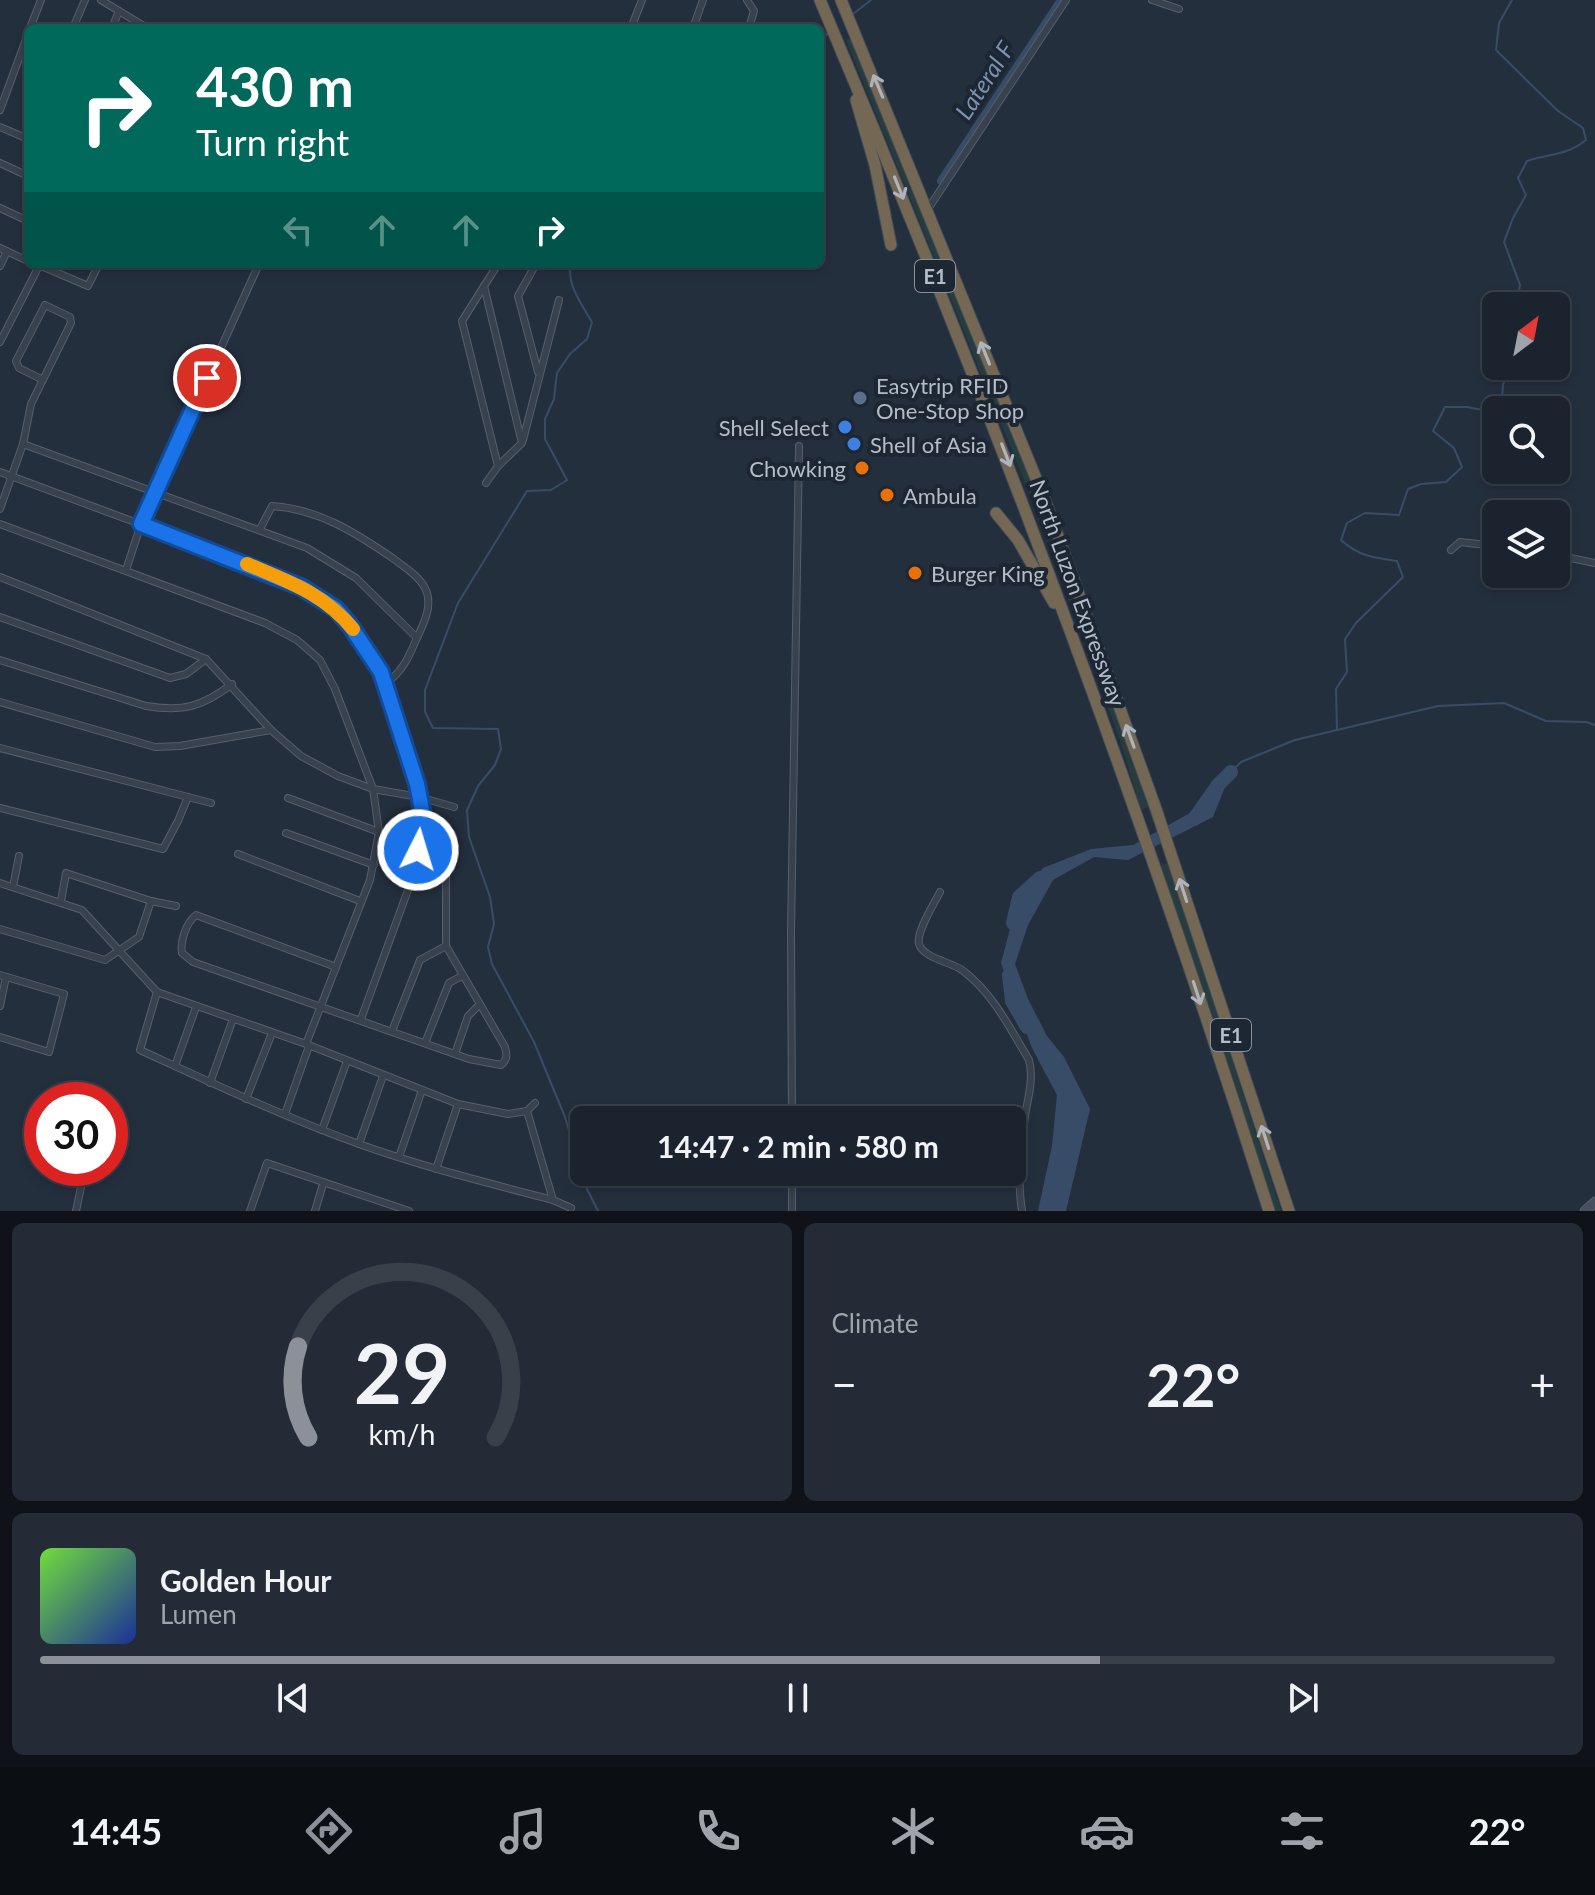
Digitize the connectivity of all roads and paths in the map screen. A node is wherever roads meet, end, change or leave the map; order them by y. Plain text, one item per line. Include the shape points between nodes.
1 (41, 0) edge
2 (85, 0) edge
3 (642, 0) edge
4 (703, 0) edge
5 (747, 0) edge
6 (841, 0) edge
7 (1066, 0) edge
8 (1152, 0) edge
9 (106, 1) edge
10 (822, 5) edge
11 (1179, 9) dead end
12 (119, 11) junction
13 (32, 24) edge
14 (75, 24) edge
15 (114, 24) edge
16 (140, 24) edge
17 (633, 24) edge
18 (694, 24) edge
19 (750, 24) edge
20 (838, 42) junction
21 (24, 45) edge
22 (0, 110) edge
23 (0, 127) edge
24 (24, 135) edge
25 (0, 163) edge
26 (24, 174) edge
27 (0, 208) edge
28 (928, 209) junction
29 (24, 219) edge
30 (891, 245) dead end
31 (4, 249) edge
32 (24, 259) edge
33 (0, 266) edge
34 (37, 268) edge
35 (45, 268) edge
36 (97, 268) edge
37 (257, 268) edge
38 (495, 268) edge
39 (534, 268) edge
40 (484, 285) junction
41 (559, 300) dead end
42 (0, 342) edge
43 (538, 375) junction
44 (43, 380) junction
45 (522, 443) junction
46 (23, 444) junction
47 (799, 446) dead end
48 (498, 466) junction
49 (0, 472) edge
50 (12, 476) junction
51 (486, 483) dead end
52 (156, 492) junction
53 (0, 509) edge
54 (996, 513) dead end
55 (0, 524) edge
56 (141, 524) junction
57 (260, 529) junction
58 (1482, 544) edge
59 (1451, 550) dead end
60 (1570, 558) edge
61 (1595, 563) edge
62 (126, 570) junction
63 (0, 577) edge
64 (0, 617) edge
65 (417, 638) junction
66 (206, 659) junction
67 (0, 660) edge
68 (232, 684) junction
69 (385, 684) junction
70 (0, 702) edge
71 (1101, 716) junction
72 (271, 730) junction
73 (0, 748) edge
74 (373, 789) junction
75 (188, 797) junction
76 (419, 797) junction
77 (288, 798) dead end
78 (211, 803) dead end
79 (454, 807) dead end
80 (0, 808) edge
81 (379, 832) junction
82 (286, 833) dead end
83 (238, 854) dead end
84 (19, 856) dead end
85 (374, 865) junction
86 (416, 868) junction
87 (0, 883) edge
88 (13, 887) junction
89 (940, 892) dead end
90 (61, 901) junction
91 (151, 901) junction
92 (360, 901) junction
93 (176, 906) dead end
94 (0, 929) edge
95 (446, 946) junction
96 (118, 952) junction
97 (336, 967) junction
98 (3, 976) edge
99 (462, 976) junction
100 (157, 992) junction
101 (320, 1005) junction
102 (479, 1005) junction
103 (0, 1006) edge
104 (196, 1007) junction
105 (233, 1019) junction
106 (361, 1019) junction
107 (392, 1031) junction
108 (272, 1033) junction
109 (0, 1037) edge
110 (425, 1043) junction
111 (307, 1045) junction
112 (455, 1054) junction
113 (347, 1061) junction
114 (175, 1066) junction
115 (383, 1076) junction
116 (210, 1083) junction
117 (422, 1090) junction
118 (246, 1099) junction
119 (535, 1103) dead end
120 (458, 1104) junction
121 (792, 1106) edge
122 (527, 1111) junction
123 (285, 1114) junction
124 (322, 1130) junction
125 (359, 1144) junction
126 (399, 1157) junction
127 (436, 1169) junction
128 (323, 1184) junction
129 (81, 1186) edge
130 (792, 1186) edge
131 (553, 1200) junction
132 (1595, 1202) edge
133 (571, 1208) dead end
134 (76, 1211) edge
135 (250, 1211) edge
136 (315, 1211) edge
137 (409, 1211) edge
138 (792, 1211) edge
139 (1022, 1211) edge
140 (1269, 1211) edge
141 (1289, 1211) edge
142 (1585, 1211) edge

1 - 13 street
2 - 14 street
3 - 17 street
4 - 18 street
5 - 19 street via 754,11
28 -> 6 highway, North Luzon Expressway / E1
7 - 28 street
8 - 11 street
9 - 12 street
10 - 20 highway, North Luzon Expressway / E1
12 - 15 street
12 - 16 street
20 - 30 highway via 875,165
20 -> 71 highway, North Luzon Expressway / E1 via 1024,502
21 - 22 street
23 - 24 street
25 - 26 street
27 - 29 street
141 -> 28 highway, North Luzon Expressway / E1 via 1156,809 1046,503
31 - 32 street
31 - 33 street
34 - 42 street
35 - 36 street via 88,286
37 - 52 street
38 - 40 street
39 - 43 street via 518,296
40 - 45 street
40 - 48 street via 462,321
41 - 43 street
43 - 45 street
44 - 44 street via 71,319 49,305 43,307 16,361
44 - 46 street via 31,404
45 - 48 street
46 - 50 street
46 - 52 street
47 - 121 street
48 - 51 street
49 - 50 street
50 - 53 street
50 - 56 street
52 - 56 street
52 - 57 street
54 - 71 highway via 1050,594
55 - 62 street
56 - 62 street
56 - 69 street via 320,598 361,639
57 - 65 street via 338,565
57 - 65 street via 275,506 330,519 366,540 426,589 429,609
58 - 59 street via 1460,542
60 - 61 street
62 - 74 street via 265,623 309,649 335,689
63 - 66 street
64 - 66 street via 170,678
65 - 69 street via 405,666
66 - 68 street
67 - 68 street via 168,710 193,708
68 - 72 street
69 - 76 street
70 - 72 street via 155,747
71 -> 140 highway, North Luzon Expressway / E1
72 - 74 street via 301,756
73 - 75 street
74 - 76 street
74 - 81 street
75 - 78 street
75 - 80 street via 163,849
76 - 79 street
76 - 86 street
77 - 81 street
81 - 85 street
82 - 85 street
83 - 92 street
84 - 88 street
85 - 92 street
86 - 95 street via 446,876
86 - 106 street
87 - 88 street
88 - 90 street
89 - 139 street via 919,944 986,990 1029,1060
90 - 91 street via 66,873
90 - 96 street via 82,910
91 - 93 street
91 - 96 street via 139,937
92 - 97 street
94 - 96 street via 105,960
95 - 99 street
95 - 107 street via 420,960
96 - 100 street
97 - 101 street
97 - 101 street via 196,915 190,921 181,947 193,962
98 - 103 street
98 - 109 street via 64,994 49,1052
99 - 102 street
99 - 110 street via 449,983
100 - 104 street
100 - 114 street via 140,1050
101 - 106 street
101 - 111 street
102 - 112 street via 468,1016
102 - 112 street via 505,1047 505,1062
104 - 105 street
104 - 114 street
105 - 108 street
105 - 116 street
106 - 107 street
107 - 110 street
108 - 111 street
108 - 118 street
110 - 112 street
111 - 113 street
111 - 123 street
113 - 115 street
113 - 124 street
114 - 116 street
115 - 117 street
115 - 125 street
116 - 118 street
117 - 120 street
117 - 126 street
118 - 123 street
119 - 122 street
120 - 122 street via 508,1114
120 - 127 street
122 - 131 street
123 - 124 street
124 - 125 street
125 - 126 street
126 - 127 street
127 - 131 street
128 - 135 street via 267,1163
128 - 136 street
128 - 137 street
129 - 134 street
130 - 138 street
131 - 133 street
132 - 142 street

